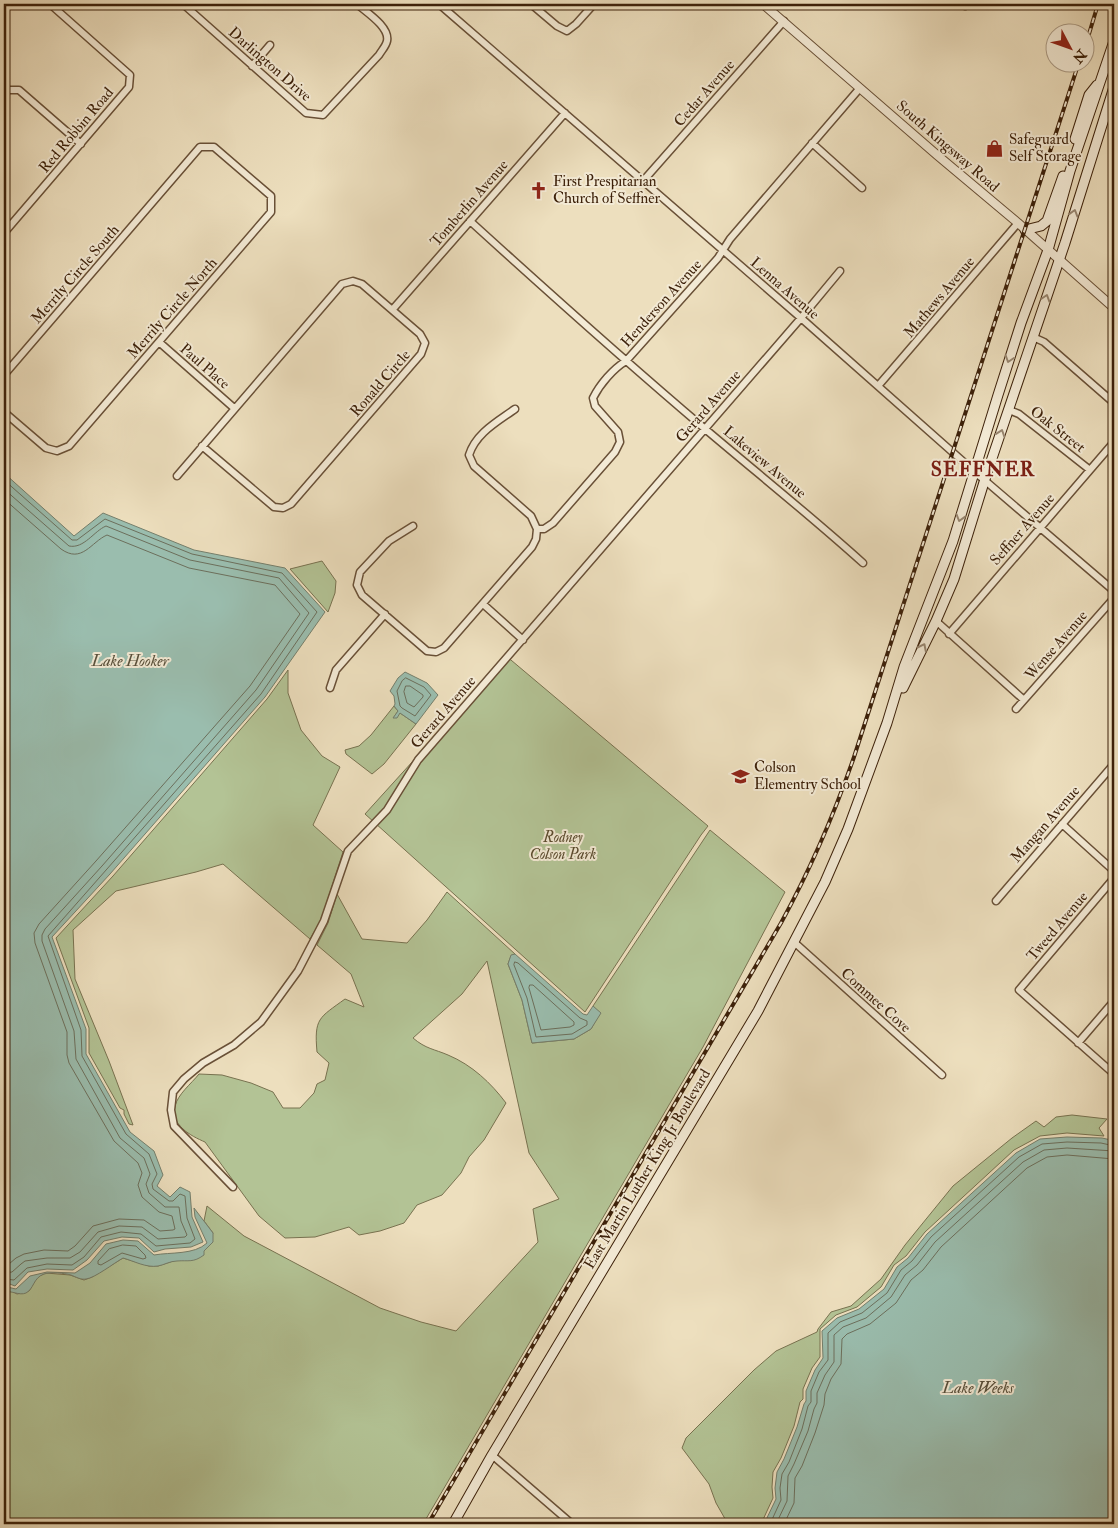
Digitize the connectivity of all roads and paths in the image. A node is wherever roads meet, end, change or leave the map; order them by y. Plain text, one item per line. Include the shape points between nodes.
1 (50, 4) edge
2 (183, 4) edge
3 (357, 4) edge
4 (439, 4) edge
5 (531, 4) edge
6 (594, 4) edge
7 (764, 4) edge
8 (784, 21) junction
9 (1114, 41) edge
10 (270, 45) dead end
11 (252, 66) junction
12 (1101, 81) junction
13 (1114, 86) edge
14 (860, 88) junction
15 (4, 92) edge
16 (565, 113) junction
17 (812, 143) junction
18 (81, 144) junction
19 (643, 181) junction
20 (164, 188) joint
21 (862, 188) dead end
22 (470, 221) junction
23 (1018, 223) junction
24 (1025, 230) junction
25 (4, 234) edge
26 (1048, 250) junction
27 (723, 251) junction
28 (1058, 260) junction
29 (840, 270) dead end
30 (1114, 308) edge
31 (393, 309) junction
32 (801, 318) junction
33 (1033, 337) junction
34 (159, 342) junction
35 (626, 361) junction
36 (4, 375) edge
37 (878, 386) junction
38 (1114, 403) edge
39 (234, 408) junction
40 (515, 409) dead end
41 (1009, 410) junction
42 (4, 412) edge
43 (705, 428) junction
44 (1114, 442) edge
45 (202, 446) junction
46 (1090, 470) junction
47 (974, 472) junction
48 (176, 476) dead end
49 (985, 479) junction
50 (413, 526) dead end
51 (1039, 528) junction
52 (537, 529) junction
53 (864, 563) dead end
54 (1114, 591) edge
55 (1114, 598) edge
56 (482, 604) junction
57 (385, 614) junction
58 (936, 621) junction
59 (949, 634) junction
60 (523, 640) junction
61 (330, 688) dead end
62 (1024, 700) junction
63 (1016, 709) dead end
64 (887, 723) junction
65 (1114, 764) edge
66 (1062, 824) junction
67 (1114, 871) edge
68 (1114, 878) edge
69 (996, 901) dead end
70 (794, 942) junction
71 (1114, 1001) edge
72 (1078, 1043) junction
73 (1114, 1074) edge
74 (942, 1075) dead end
75 (233, 1186) dead end
76 (492, 1455) junction
77 (452, 1524) edge
78 (572, 1524) edge

1 - 18 street, Red Robbin Road via 130,75 129,87
2 - 11 street, Darlington Drive
3 - 11 street, Darlington Drive via 386,30 388,39 323,115 306,113
4 - 16 street, Lenna Avenue
5 - 6 street via 567,31
7 - 8 street, South Kingsway Road
8 - 14 street, South Kingsway Road
8 - 19 street, Cedar Avenue
9 - 12 main road
10 - 11 street
12 - 24 main road via 1089,95 1050,216 1041,226
12 - 26 main road
28 -> 13 main road
14 - 17 street, Henderson Avenue
14 - 23 street, South Kingsway Road
15 - 18 street via 19,90
16 - 19 street, Lenna Avenue
16 - 22 street, Tomberlin Avenue
17 - 21 street
17 - 27 street, Henderson Avenue
18 - 25 street, Red Robbin Road
19 - 27 street, Lenna Avenue
20 - 34 street, Merrily Circle North via 200,146 214,147 271,196 271,212
20 - 36 street, Merrily Circle South
22 - 31 street, Tomberlin Avenue
22 - 35 street, Lakeview Avenue
23 - 24 street, South Kingsway Road
23 - 37 street, Mathews Avenue
24 - 26 street, South Kingsway Road
26 - 28 street, South Kingsway Road
26 -> 47 main road via 1015,341
27 - 32 street, Lenna Avenue
27 - 35 street, Henderson Avenue
28 - 30 street, South Kingsway Road
33 -> 28 main road
29 - 32 street, Gerard Avenue
31 - 39 street, Ronald Circle via 362,284 352,281 342,284
31 - 45 street, Ronald Circle via 420,334 425,343 421,354 291,504 283,508 274,507
32 - 37 street, Lenna Avenue
32 - 43 street, Gerard Avenue
33 - 38 street via 1044,342
33 - 41 main road
34 - 39 street, Paul Place
34 - 42 street, Merrily Circle North via 69,446 57,451 46,448
35 - 43 street, Lakeview Avenue
35 - 52 street, Henderson Avenue via 593,398 595,406 618,432 620,442 615,452 553,523
37 - 47 street, Lenna Avenue
39 - 45 street, Ronald Circle
40 - 52 street via 489,427 472,444 468,455 474,466 531,516
41 - 46 street, Oak Street via 1019,414
49 -> 41 main road
43 - 53 street, Lakeview Avenue
43 - 60 street, Gerard Avenue
44 - 46 street, Seffner Avenue
45 - 48 street, Ronald Circle
46 - 51 street, Seffner Avenue
47 - 49 street, Lenna Avenue
47 -> 64 main road via 953,541 904,667
49 - 51 street, Lenna Avenue
49 - 58 main road via 954,579
50 - 57 street via 389,541 360,572 357,585 362,595
51 - 54 street, Lenna Avenue
51 - 59 street, Seffner Avenue
52 - 56 street via 532,547
55 - 62 street, Wense Avenue
56 - 57 street via 444,648 436,652 427,651
56 - 60 street
57 - 61 street via 336,670
58 - 59 street
64 -> 58 main road
59 - 62 street
60 - 75 street, Gerard Avenue via 418,760 387,810 348,851 324,922 298,971 261,1022 203,1063 173,1092 171,1110 174,1126
62 - 63 street, Wense Avenue
64 - 70 main road, East Martin Luther King Jr Boulevard via 826,882
65 - 66 street, Mangan Avenue
66 - 67 street
66 - 69 street, Mangan Avenue
68 - 72 street, Tweed Avenue via 1019,990
70 - 74 street, Commee Cove
70 - 76 main road, East Martin Luther King Jr Boulevard via 758,1011
71 - 72 street
72 - 73 street
76 - 77 main road, East Martin Luther King Jr Boulevard
76 - 78 street

